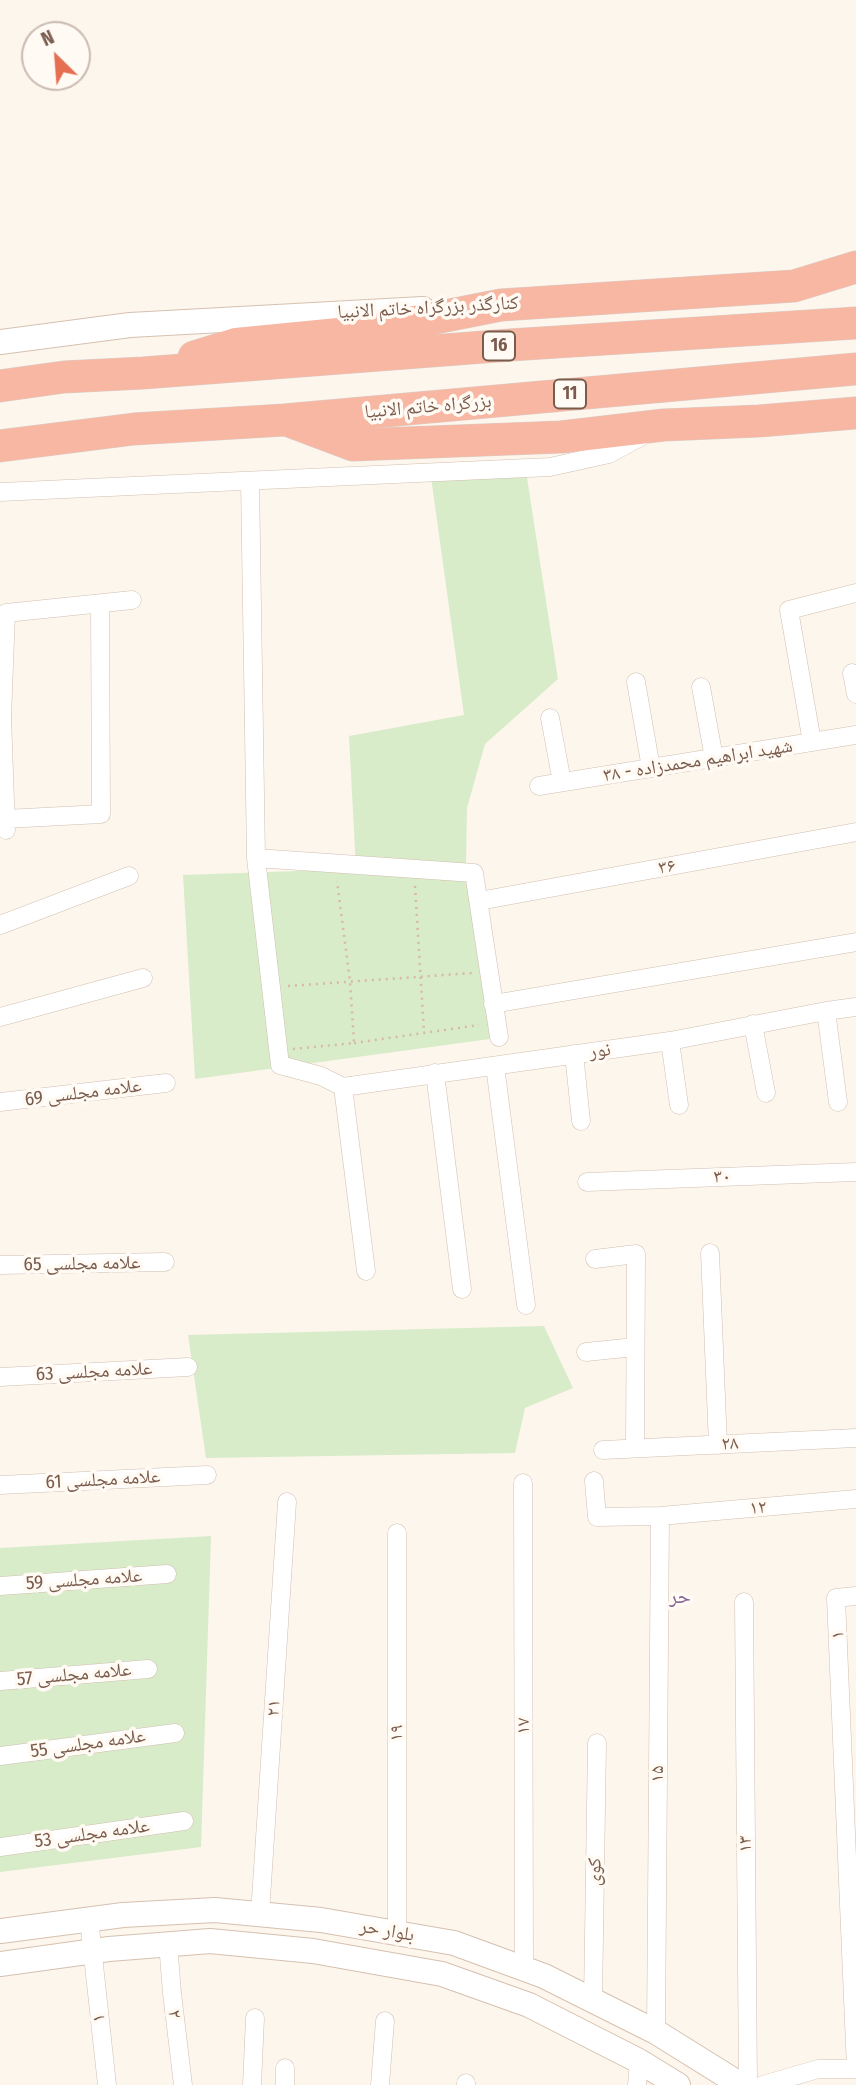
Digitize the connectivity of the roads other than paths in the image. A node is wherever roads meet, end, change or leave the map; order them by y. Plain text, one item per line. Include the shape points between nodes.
1 (856, 267) edge
2 (856, 282) edge
3 (794, 286) junction
4 (501, 304) junction
5 (856, 323) edge
6 (0, 342) edge
7 (856, 369) edge
8 (143, 373) junction
9 (0, 386) edge
10 (856, 413) edge
11 (284, 419) junction
12 (664, 425) junction
13 (0, 446) edge
14 (250, 481) junction
15 (0, 492) edge
16 (856, 593) edge
17 (132, 600) dead end
18 (100, 604) junction
19 (852, 673) dead end
20 (636, 682) dead end
21 (701, 687) dead end
22 (856, 694) edge
23 (1, 717) edge
24 (550, 718) dead end
25 (856, 735) edge
26 (812, 742) junction
27 (714, 758) junction
28 (651, 768) junction
29 (562, 782) junction
30 (539, 786) dead end
31 (856, 832) edge
32 (256, 858) junction
33 (129, 876) dead end
34 (479, 901) junction
35 (0, 925) edge
36 (856, 942) edge
37 (143, 978) dead end
38 (493, 1004) junction
39 (856, 1007) edge
40 (826, 1011) junction
41 (0, 1017) edge
42 (753, 1024) junction
43 (498, 1030) road end
44 (670, 1041) junction
45 (574, 1054) junction
46 (495, 1066) junction
47 (435, 1073) junction
48 (166, 1083) dead end
49 (343, 1087) junction
50 (766, 1093) dead end
51 (0, 1102) edge
52 (838, 1102) dead end
53 (680, 1105) dead end
54 (581, 1121) dead end
55 (856, 1172) edge
56 (587, 1182) dead end
57 (710, 1253) dead end
58 (595, 1259) dead end
59 (165, 1262) dead end
60 (0, 1265) edge
61 (366, 1271) dead end
62 (462, 1290) dead end
63 (526, 1305) dead end
64 (635, 1348) junction
65 (586, 1352) dead end
66 (188, 1367) dead end
67 (0, 1377) edge
68 (856, 1437) edge
69 (718, 1444) junction
70 (635, 1448) junction
71 (603, 1450) dead end
72 (207, 1475) dead end
73 (594, 1481) dead end
74 (523, 1483) dead end
75 (0, 1485) edge
76 (856, 1499) edge
77 (287, 1502) dead end
78 (660, 1516) junction
79 (397, 1533) dead end
80 (167, 1574) dead end
81 (0, 1586) edge
82 (856, 1596) edge
83 (744, 1602) dead end
84 (148, 1669) dead end
85 (0, 1681) edge
86 (175, 1733) dead end
87 (597, 1743) dead end
88 (0, 1756) edge
89 (184, 1821) dead end
90 (0, 1847) edge
91 (260, 1914) junction
92 (89, 1919) junction
93 (0, 1931) edge
94 (397, 1933) junction
95 (168, 1943) junction
96 (92, 1951) junction
97 (0, 1964) edge
98 (524, 1969) junction
99 (593, 2000) junction
100 (254, 2018) dead end
101 (385, 2021) dead end
102 (656, 2032) junction
103 (856, 2069) edge
104 (638, 2073) edge
105 (107, 2085) edge
106 (183, 2085) edge
107 (252, 2085) edge
108 (380, 2085) edge
109 (678, 2085) edge
110 (741, 2085) edge
111 (748, 2085) edge
112 (763, 2085) edge

1 - 3 highway
2 - 3 main road, کنارگذر بزرگراه خاتم الانبیا
3 - 4 highway, کنارگذر بزرگراه خاتم الانبیا / 16
4 - 6 main road, کنارگذر بزرگراه خاتم الانبیا via 130,325
4 - 8 highway, 16 via 369,331 236,344
5 - 8 highway, 16
7 - 11 highway, بزرگراه خاتم الانبیا / 11
8 - 9 highway, 16
10 - 12 highway
11 - 12 highway via 353,445 561,437
11 - 13 highway, بزرگراه خاتم الانبیا / 11 via 134,429
12 - 14 street via 609,454 550,467
14 - 15 street
14 - 32 street
16 - 26 street via 789,610
17 - 18 street
18 - 23 street via 6,613
18 - 23 street via 102,814 6,824
19 - 22 street
20 - 28 street
21 - 27 street
24 - 29 street
25 - 26 street, شهید ابراهیم محمدزاده - ۳۸
26 - 27 street, شهید ابراهیم محمدزاده - ۳۸
27 - 28 street, شهید ابراهیم محمدزاده - ۳۸
28 - 29 street, شهید ابراهیم محمدزاده - ۳۸
29 - 30 street, شهید ابراهیم محمدزاده - ۳۸
31 - 34 street, ۳۶
32 - 34 street via 474,873
32 - 49 street via 280,1065
33 - 35 street
34 - 38 street
36 - 38 street
37 - 41 street
38 - 43 street
39 - 40 street, نور
40 - 42 street, نور
40 - 52 street
42 - 44 street, نور
42 - 50 street
44 - 45 street, نور
44 - 53 street
45 - 46 street, نور
45 - 54 street
46 - 47 street, نور
46 - 63 street
47 - 49 street, نور
47 - 62 street
48 - 51 street, علامه مجلسی 69
49 - 61 street
55 - 56 street, ۳۰
57 - 69 street
58 - 64 street via 636,1254
59 - 60 street, علامه مجلسی 65
64 - 65 street
64 - 70 street
66 - 67 street, علامه مجلسی 63
68 - 69 street, ۲۸
69 - 70 street, ۲۸
70 - 71 street, ۲۸
72 - 75 street, علامه مجلسی 61
73 - 78 street, ۱۲ via 597,1517
74 - 98 street, ۱۷
76 - 78 street, ۱۲
77 - 91 street, ۲۱
78 - 102 street, ۱۵
79 - 94 street, ۱۹
80 - 81 street, علامه مجلسی 59
82 - 103 street, ۱ via 836,1598
83 - 111 street, ۱۳
84 - 85 street, علامه مجلسی 57
86 - 88 street, علامه مجلسی 55
87 - 99 street, کوی
89 - 90 street, علامه مجلسی 53
91 - 92 main road, بلوار حر via 215,1910
91 - 94 main road, بلوار حر
92 - 93 main road, بلوار حر
92 - 96 street, ۱
94 - 98 main road, بلوار حر via 454,1943
95 - 96 main road, بلوار حر
95 - 104 main road, بلوار حر via 210,1941 313,1951 442,1974 529,2005
95 - 106 street, ۲
96 - 97 main road, بلوار حر
96 - 105 street, ۱
98 - 99 main road, بلوار حر
99 - 102 main road, بلوار حر
100 - 107 street
101 - 108 street
102 - 110 main road, بلوار حر
103 - 112 street via 818,2069
104 - 109 main road, بلوار حر

